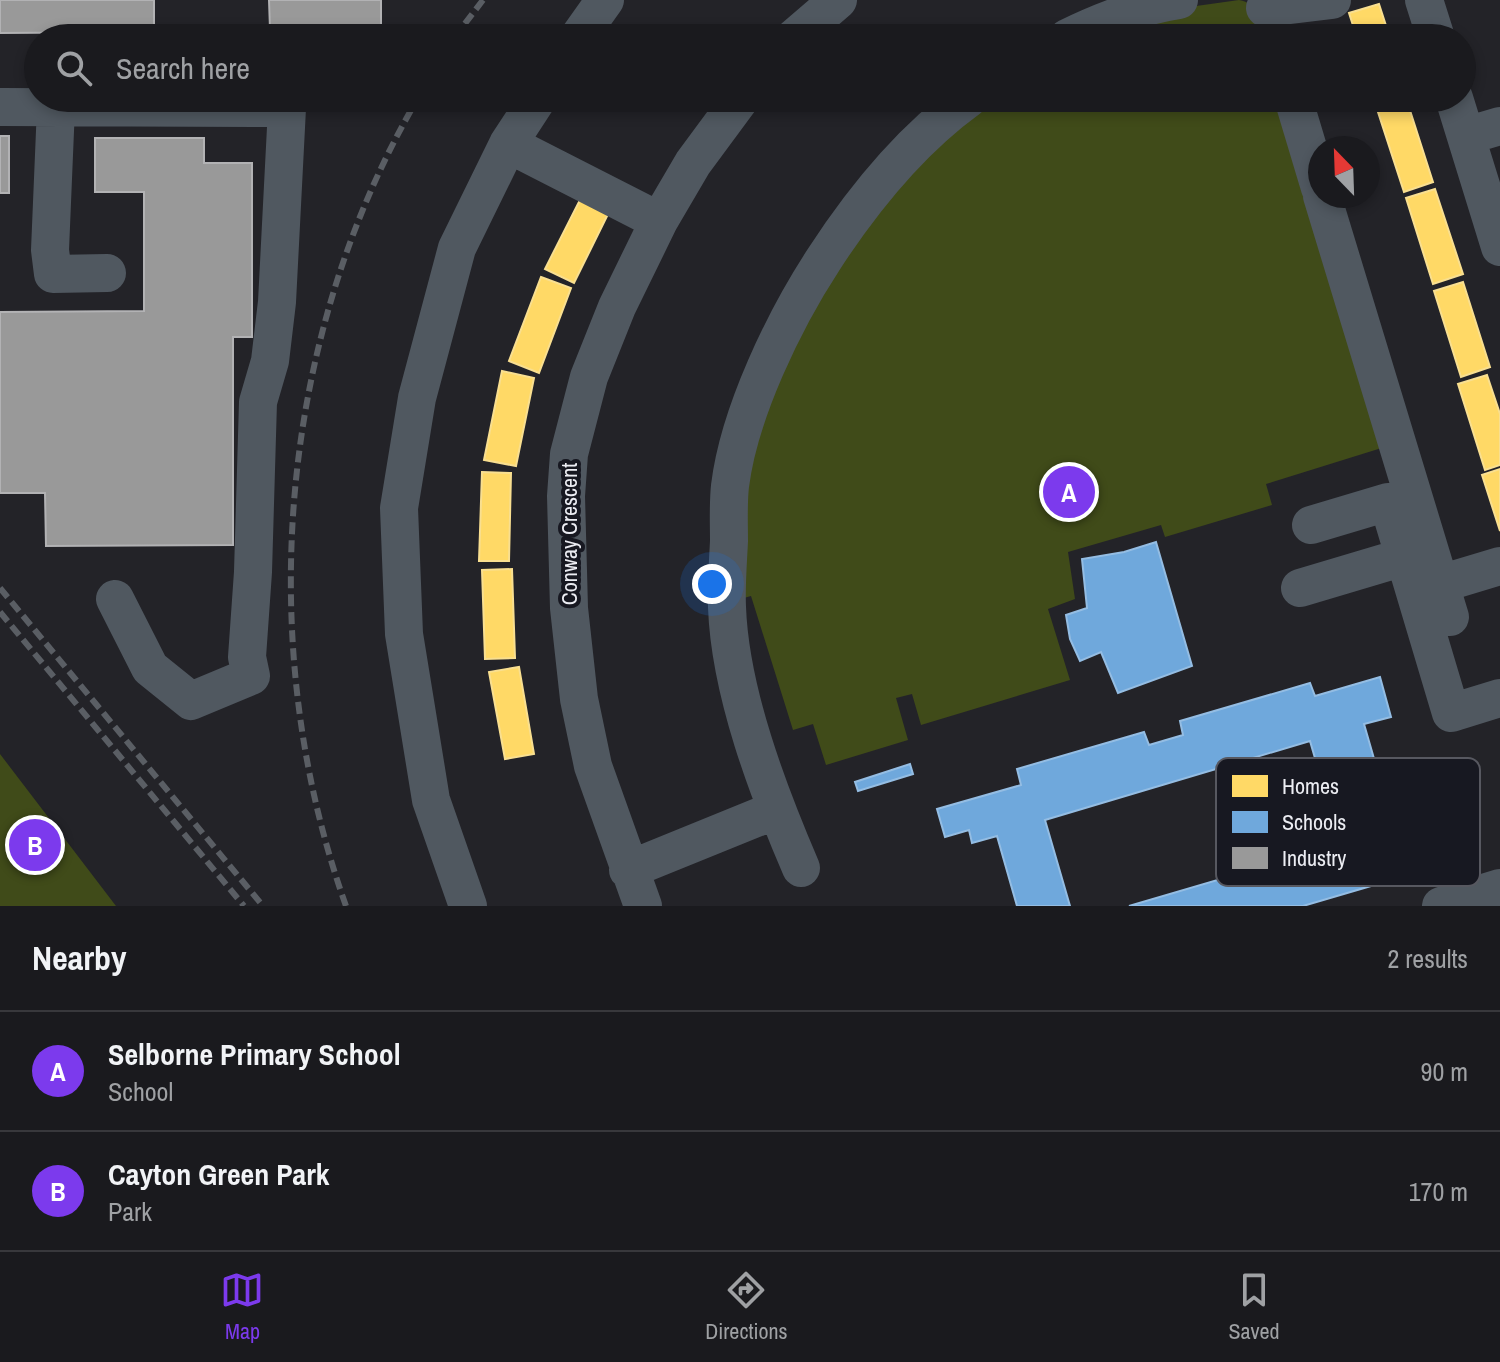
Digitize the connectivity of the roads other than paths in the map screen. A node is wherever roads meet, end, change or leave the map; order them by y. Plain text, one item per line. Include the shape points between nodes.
1 (605, 0) edge
2 (838, 0) edge
3 (1179, 0) edge
4 (1332, 0) edge
5 (1424, 0) edge
6 (1267, 15) edge
7 (588, 24) edge
8 (810, 24) edge
9 (1095, 24) edge
10 (1432, 24) edge
11 (0, 107) edge
12 (24, 107) edge
13 (56, 112) edge
14 (287, 112) edge
15 (529, 112) edge
16 (731, 112) edge
17 (954, 112) edge
18 (1297, 112) edge
19 (1466, 112) edge
20 (1483, 131) edge
21 (508, 144) junction
22 (1308, 148) edge
23 (1326, 208) edge
24 (659, 221) junction
25 (1500, 247) edge
26 (107, 273) dead end
27 (1311, 525) dead end
28 (1404, 557) junction
29 (1500, 566) edge
30 (1300, 588) dead end
31 (115, 599) dead end
32 (1500, 698) edge
33 (776, 810) junction
34 (801, 868) dead end
35 (628, 870) junction
36 (1500, 888) edge
37 (468, 906) edge
38 (643, 906) edge
39 (1441, 906) edge

1 - 7 street
2 - 8 street
3 - 9 street
4 - 6 street
5 - 10 street
11 - 12 street
13 - 26 street via 53,274
14 - 31 street via 277,302 270,361 258,402 247,657 251,676 191,701 150,668
15 - 21 street
16 - 24 street, Conway Crescent
17 - 33 street via 893,167 851,218 804,290 764,372 741,437 730,486 727,607 749,725
18 - 22 street
19 - 20 street
20 - 25 street
21 - 24 street
21 - 37 street via 457,248 417,398 399,508 404,634 431,800
23 - 29 street via 1445,600
24 - 35 street, Conway Crescent via 589,377 569,454 566,496 569,608 579,699 593,766
27 - 28 street via 1388,502
28 - 30 street
28 - 32 street via 1451,713
33 - 34 street
33 - 35 street
35 - 38 street, Conway Crescent
36 - 39 street

